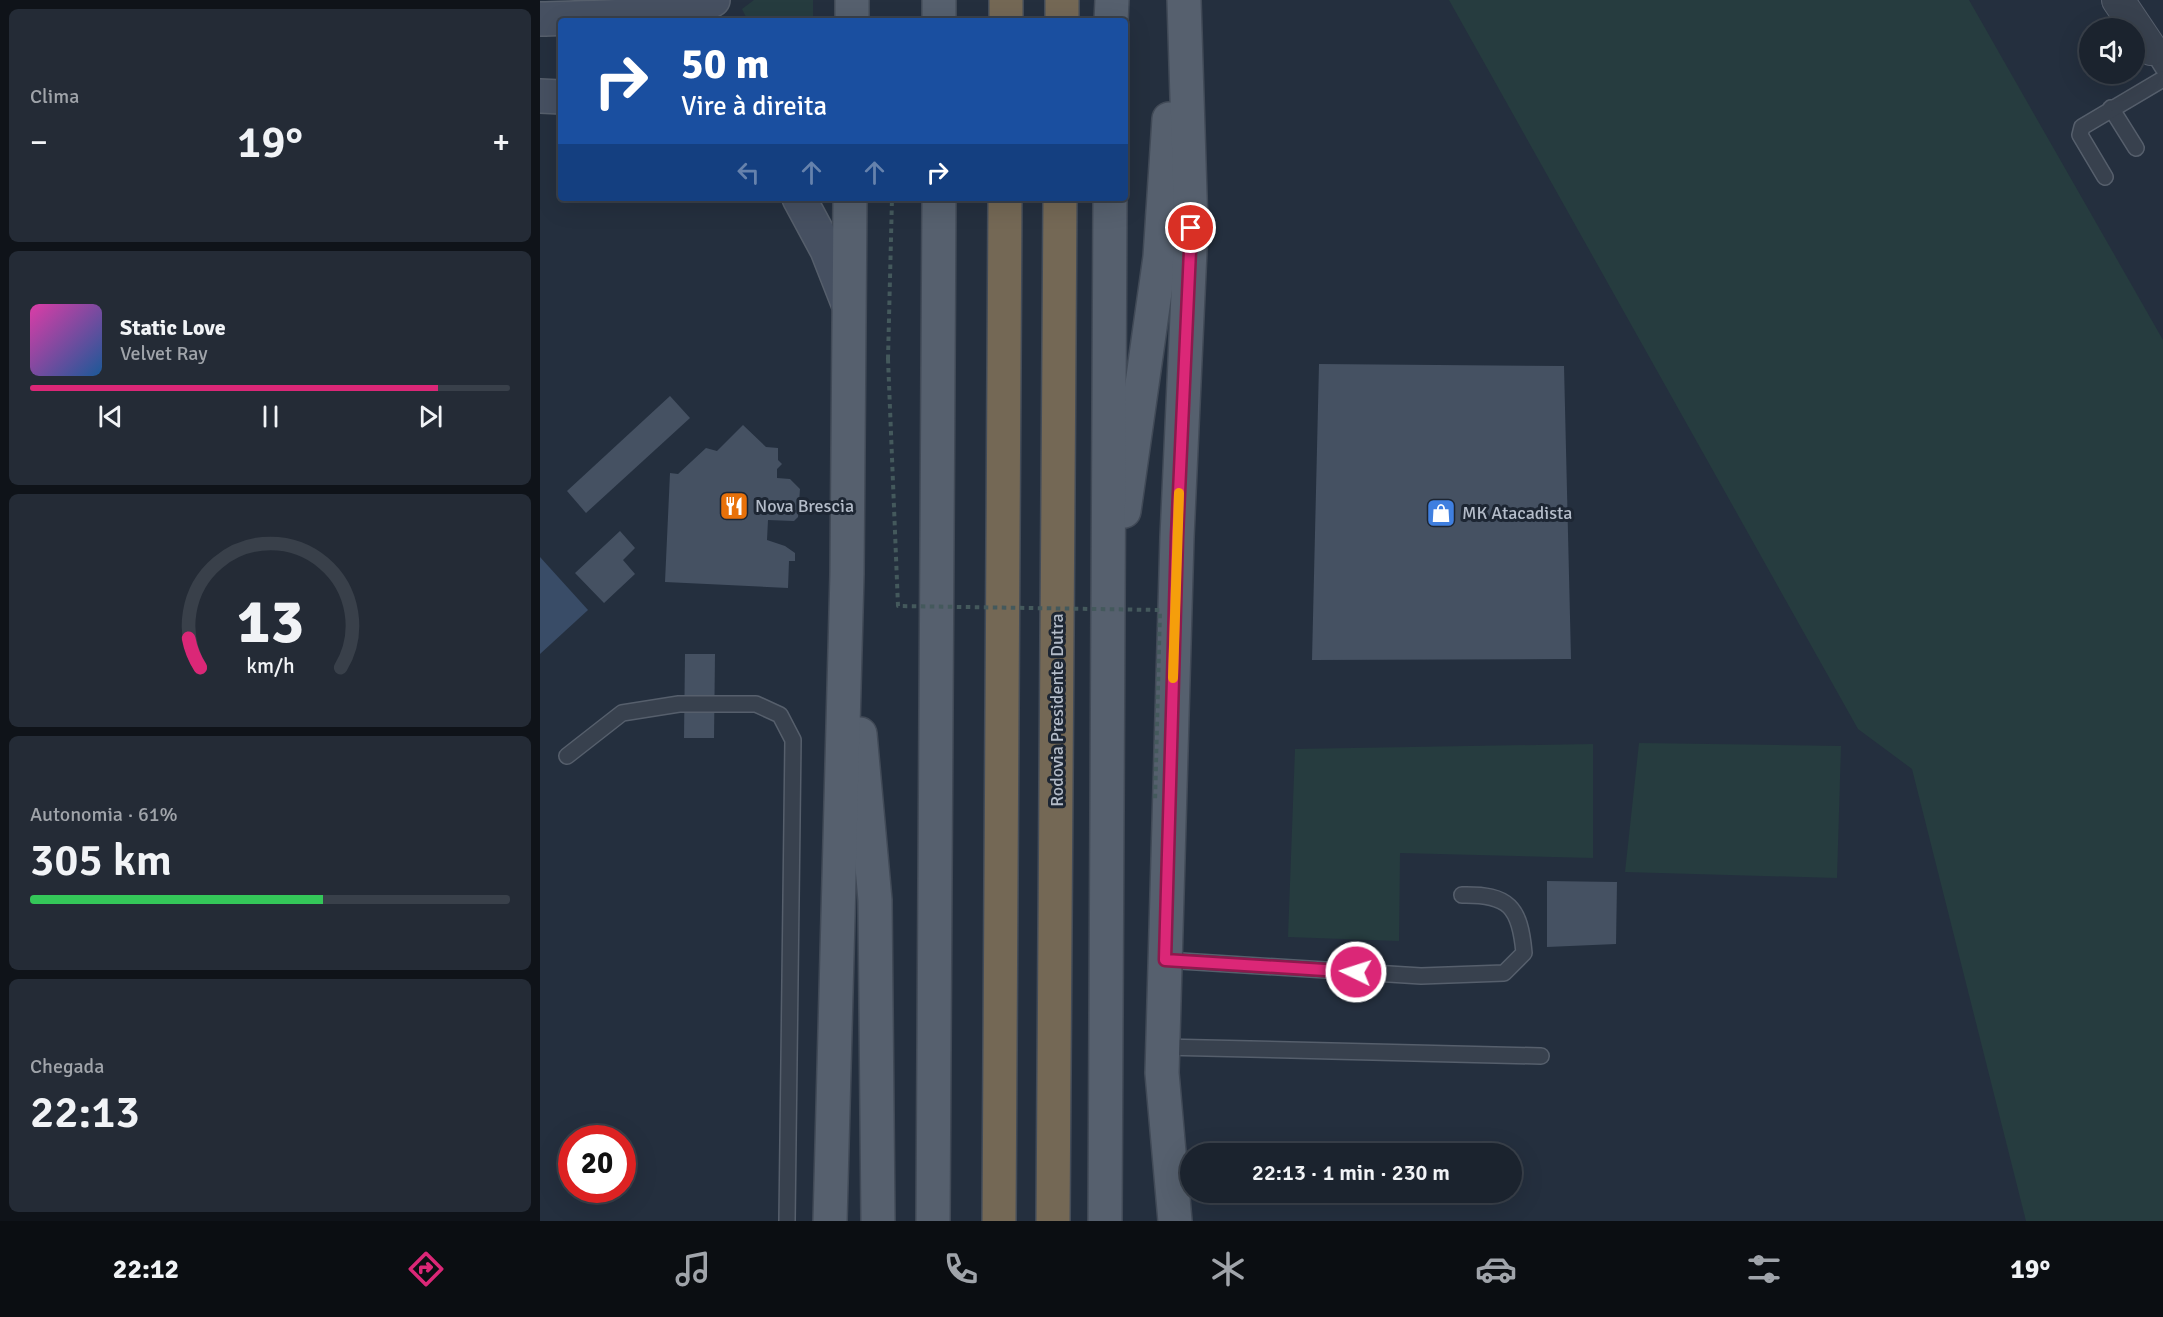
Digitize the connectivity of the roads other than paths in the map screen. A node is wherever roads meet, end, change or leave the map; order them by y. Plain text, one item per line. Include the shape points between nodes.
1 (852, 0) edge
2 (939, 0) edge
3 (1006, 0) edge
4 (1062, 0) edge
5 (1112, 0) edge
6 (1178, 0) edge
7 (1184, 0) edge
8 (2118, 0) edge
9 (708, 9) edge
10 (558, 18) edge
11 (563, 18) edge
12 (852, 18) edge
13 (939, 18) edge
14 (1006, 18) edge
15 (1062, 18) edge
16 (1112, 18) edge
17 (540, 19) edge
18 (2157, 58) edge
19 (2163, 79) edge
20 (540, 96) edge
21 (558, 96) edge
22 (2111, 108) junction
23 (2136, 148) dead end
24 (2105, 177) dead end
25 (801, 201) edge
26 (850, 201) edge
27 (939, 201) edge
28 (1005, 201) edge
29 (1060, 201) edge
30 (1110, 201) edge
31 (849, 306) junction
32 (847, 574) junction
33 (1107, 595) junction
34 (567, 756) dead end
35 (1462, 895) dead end
36 (1165, 960) junction
37 (1162, 1047) junction
38 (1541, 1056) dead end
39 (787, 1221) edge
40 (830, 1221) edge
41 (878, 1221) edge
42 (933, 1221) edge
43 (999, 1221) edge
44 (1053, 1221) edge
45 (1105, 1221) edge
46 (1175, 1221) edge

1 - 12 main road
2 - 13 main road
3 - 14 highway
4 - 15 highway
5 - 16 main road
6 - 33 main road via 1160,257 1128,490
7 - 36 main road via 1191,228 1177,537
8 - 18 street
9 - 11 main road
10 - 17 main road
19 - 22 lane
20 - 21 main road
22 - 23 lane
22 - 24 lane via 2082,127 2080,135
25 - 31 main road via 827,250
26 - 31 main road
27 - 42 main road
28 - 43 highway
29 - 44 highway, Rodovia Presidente Dutra
30 - 33 main road
31 - 32 main road
32 - 40 main road
32 - 41 main road via 875,900
33 - 45 main road
34 - 39 lane via 622,713 679,705 756,704 780,715 793,740
35 - 36 lane via 1486,894 1507,903 1521,925 1524,953 1504,973 1421,976
36 - 37 main road
37 - 38 lane
37 - 46 main road

